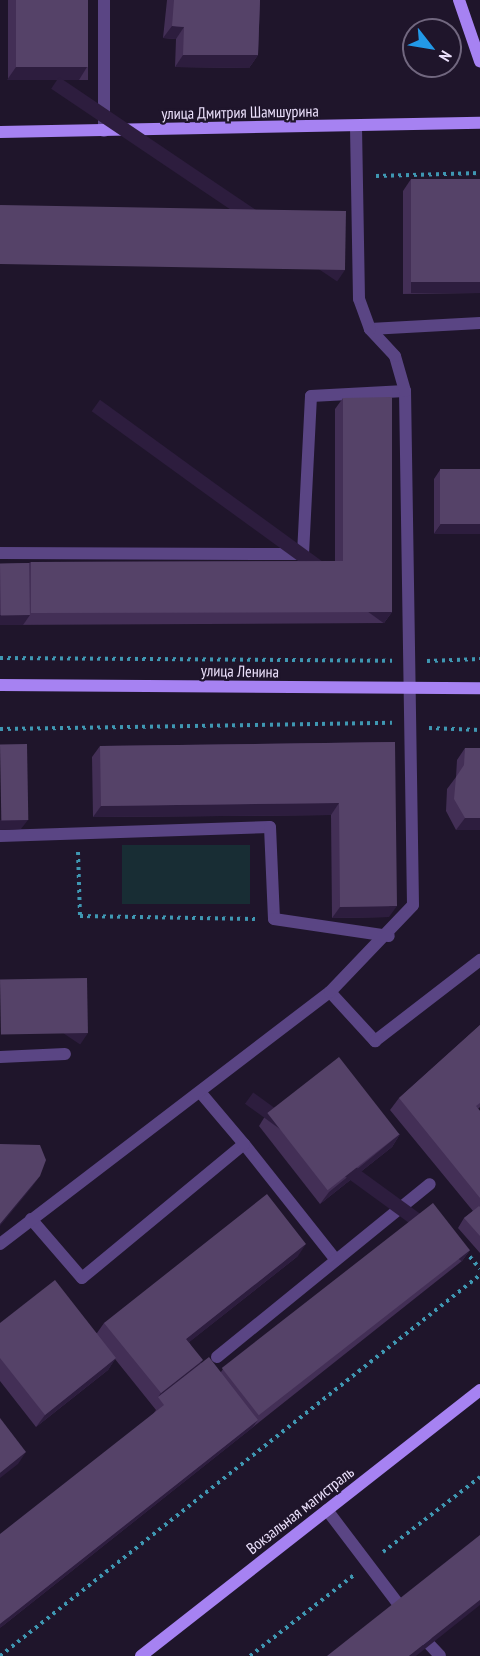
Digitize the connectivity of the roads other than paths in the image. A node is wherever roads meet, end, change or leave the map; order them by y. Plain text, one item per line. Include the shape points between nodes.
1 (104, 0) edge
2 (459, 0) edge
3 (480, 61) edge
4 (480, 123) edge
5 (356, 128) junction
6 (104, 130) junction
7 (0, 132) edge
8 (480, 323) edge
9 (370, 329) junction
10 (405, 391) junction
11 (0, 553) edge
12 (0, 685) edge
13 (480, 688) edge
14 (406, 689) junction
15 (0, 836) edge
16 (389, 936) junction
17 (480, 960) edge
18 (330, 992) junction
19 (65, 1054) edge
20 (0, 1057) edge
21 (200, 1092) junction
22 (244, 1144) junction
23 (430, 1184) dead end
24 (31, 1219) junction
25 (0, 1244) edge
26 (336, 1260) junction
27 (218, 1357) dead end
28 (480, 1390) edge
29 (327, 1510) junction
30 (399, 1605) edge
31 (429, 1644) edge
32 (141, 1656) edge
33 (440, 1656) edge

1 - 6 lane
2 - 3 street
4 - 5 street, улица Дмитрия Шамшурина
5 - 6 street, улица Дмитрия Шамшурина
5 - 9 lane via 358,299
6 - 7 street, улица Дмитрия Шамшурина
8 - 9 lane
9 - 10 lane via 395,356
10 - 11 lane via 311,396 303,554
10 - 14 lane
12 - 14 street, улица Ленина
13 - 14 street, улица Ленина
14 - 16 lane via 413,905
15 - 16 lane via 270,827 274,919
16 - 18 lane
17 - 18 lane via 375,1041
18 - 21 lane
19 - 20 lane
21 - 22 lane
21 - 24 lane
22 - 24 lane via 82,1278
22 - 26 lane
23 - 26 lane
24 - 25 lane
26 - 27 lane
28 - 29 street, Вокзальная магистраль
29 - 30 lane
29 - 32 street, Вокзальная магистраль
31 - 33 lane

